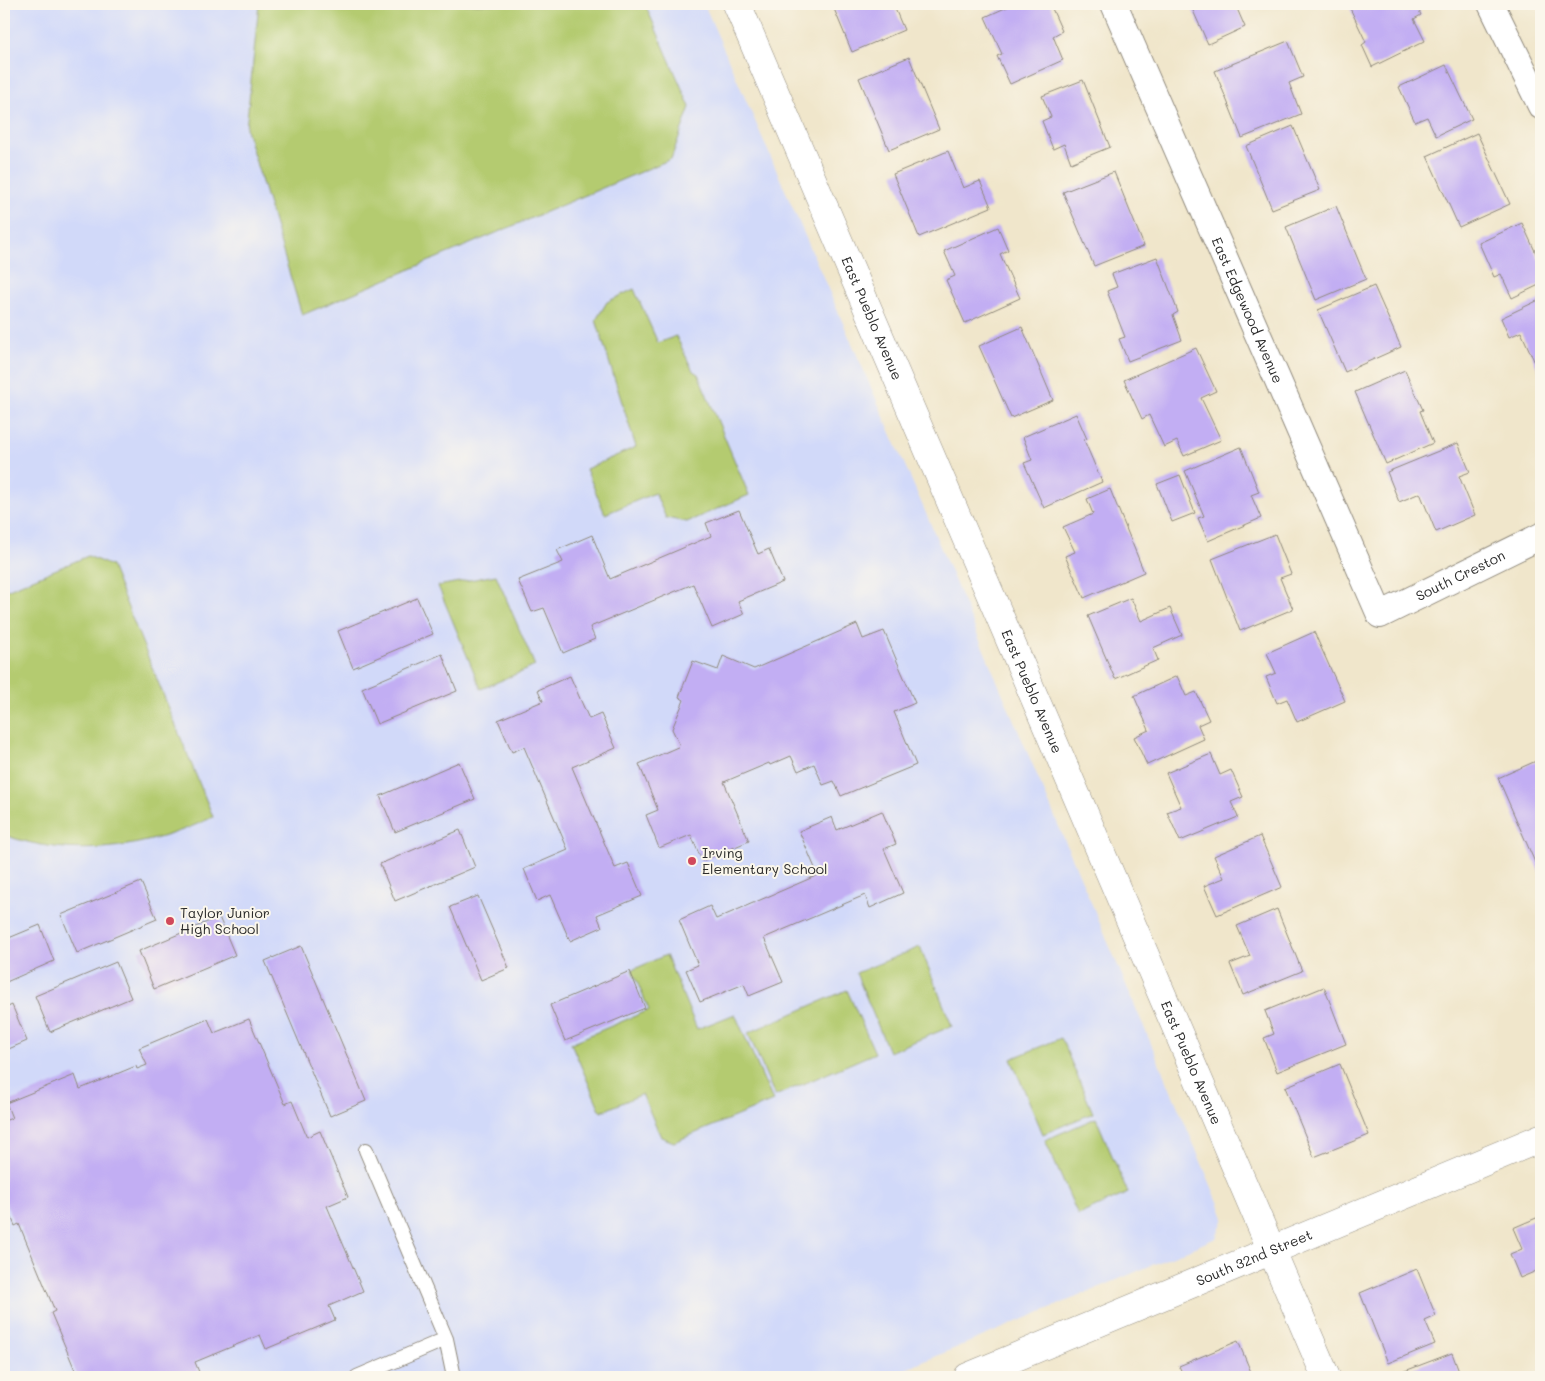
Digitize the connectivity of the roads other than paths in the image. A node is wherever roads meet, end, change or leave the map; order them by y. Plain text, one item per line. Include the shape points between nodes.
1 (738, 4) edge
2 (1114, 4) edge
3 (1491, 4) edge
4 (1541, 106) edge
5 (1541, 536) edge
6 (1380, 616) joint
7 (1541, 1138) edge
8 (366, 1150) dead end
9 (1272, 1249) junction
10 (446, 1339) junction
11 (357, 1377) edge
12 (454, 1377) edge
13 (969, 1377) edge
14 (1326, 1377) edge

1 - 9 street, East Pueblo Avenue
2 - 6 street, East Edgewood Avenue
3 - 4 street
5 - 6 street, South Creston
7 - 9 street, South 32nd Street
8 - 10 lane
9 - 13 street, South 32nd Street
9 - 14 street, East Pueblo Avenue
10 - 11 lane
10 - 12 lane

